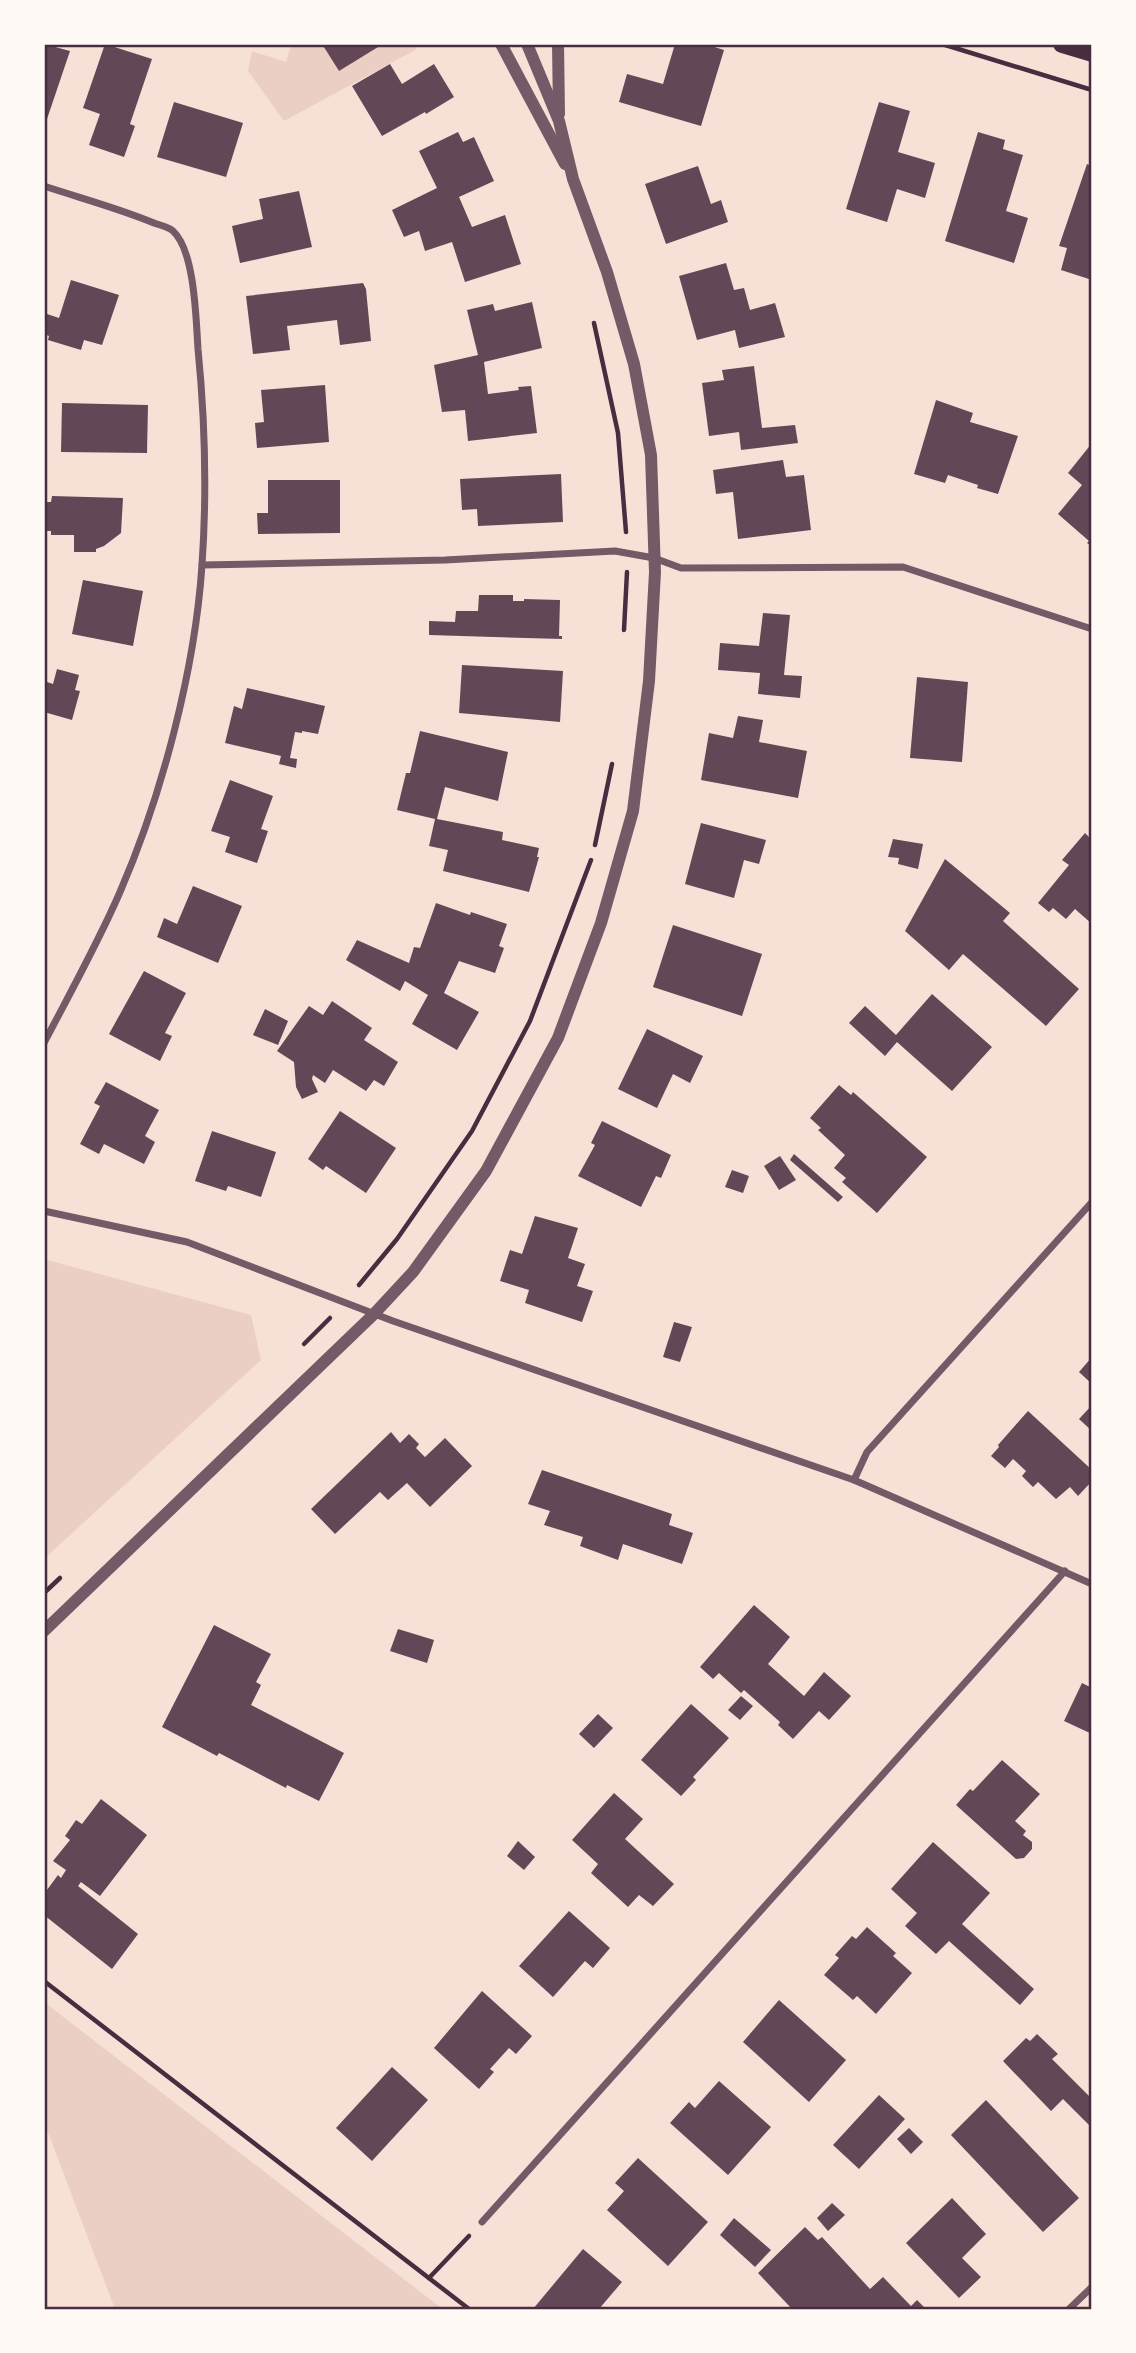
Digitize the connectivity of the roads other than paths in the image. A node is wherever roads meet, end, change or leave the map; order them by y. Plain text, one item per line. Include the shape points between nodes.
1 (501, 44) edge
2 (527, 44) edge
3 (558, 44) edge
4 (1062, 44) edge
5 (1092, 53) edge
6 (559, 121) junction
7 (573, 179) junction
8 (44, 186) edge
9 (654, 558) junction
10 (202, 565) junction
11 (1092, 629) edge
12 (44, 1042) edge
13 (1092, 1202) edge
14 (44, 1211) edge
15 (374, 1314) junction
16 (853, 1480) junction
17 (1065, 1571) junction
18 (1092, 1584) edge
19 (44, 1632) edge
20 (482, 2222) road end
21 (1092, 2287) edge
22 (1069, 2309) edge

1 - 7 street
2 - 6 street
3 - 6 street
4 - 5 main road
6 - 7 street
7 - 9 street via 634,364 650,455
8 - 10 street via 144,218 173,231 183,248 192,276 203,401
9 - 10 street via 615,551
9 - 11 street via 681,568 903,567
9 - 15 street via 649,681 633,811 601,923 558,1038 486,1171 413,1272
10 - 12 street via 197,618 175,730 148,815 120,891
13 - 16 street via 867,1452
14 - 15 street via 187,1242
15 - 16 street
15 - 19 street
16 - 17 street
17 - 18 street
17 - 20 street
21 - 22 street

